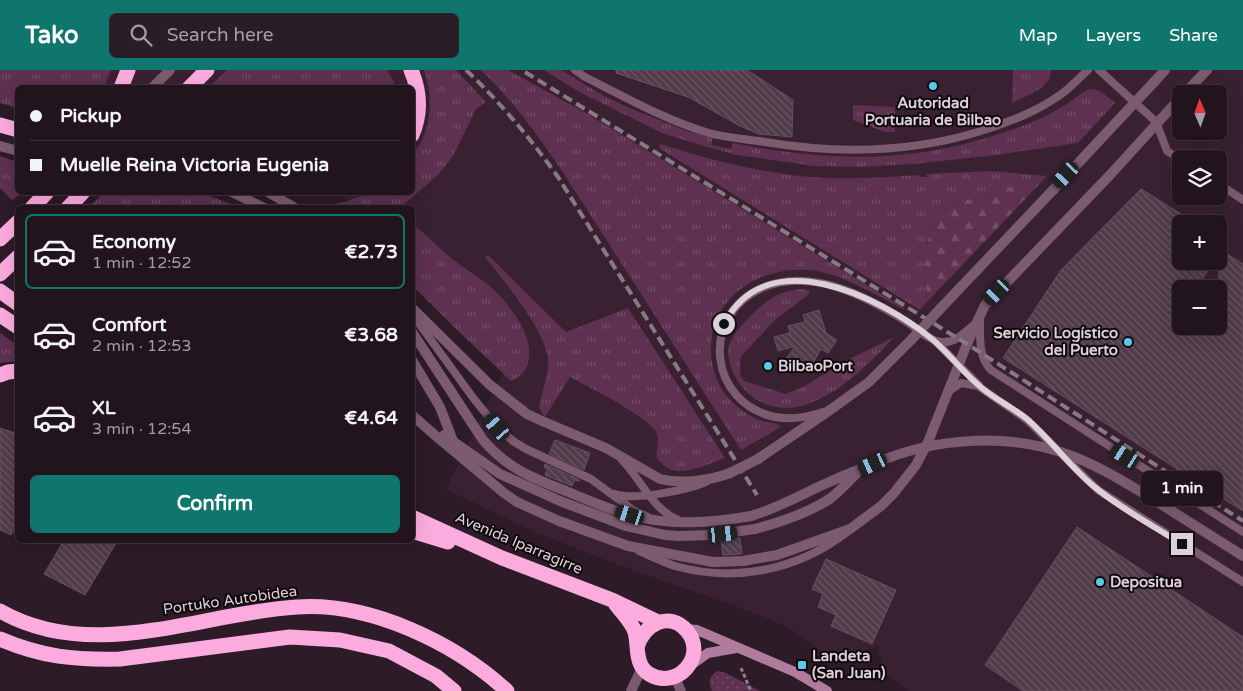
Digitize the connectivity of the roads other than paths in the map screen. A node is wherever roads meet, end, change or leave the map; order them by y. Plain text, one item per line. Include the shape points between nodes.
1 (128, 70) edge
2 (170, 70) edge
3 (206, 70) edge
4 (411, 70) edge
5 (575, 70) edge
6 (1088, 70) edge
7 (1099, 70) edge
8 (1165, 70) edge
9 (1206, 70) edge
10 (122, 85) edge
11 (155, 85) edge
12 (192, 85) edge
13 (415, 85) edge
14 (415, 85) edge
15 (1192, 85) edge
16 (1172, 106) edge
17 (1156, 122) junction
18 (415, 126) edge
19 (0, 146) edge
20 (15, 150) edge
21 (1172, 154) edge
22 (1227, 189) edge
23 (44, 195) edge
24 (80, 195) edge
25 (238, 195) edge
26 (273, 195) edge
27 (1243, 200) edge
28 (35, 205) edge
29 (71, 205) edge
30 (258, 205) edge
31 (290, 205) edge
32 (15, 225) edge
33 (0, 239) edge
34 (15, 260) edge
35 (15, 272) edge
36 (0, 274) edge
37 (0, 279) edge
38 (0, 292) edge
39 (982, 310) junction
40 (415, 311) edge
41 (10, 314) edge
42 (415, 318) edge
43 (976, 322) junction
44 (415, 337) edge
45 (932, 339) junction
46 (415, 365) edge
47 (959, 365) junction
48 (15, 372) edge
49 (0, 375) edge
50 (982, 388) junction
51 (946, 397) junction
52 (830, 410) junction
53 (415, 416) edge
54 (415, 417) edge
55 (415, 426) edge
56 (437, 437) junction
57 (454, 442) junction
58 (617, 455) junction
59 (464, 459) junction
60 (860, 470) junction
61 (725, 475) junction
62 (604, 488) junction
63 (649, 494) junction
64 (415, 518) edge
65 (667, 522) junction
66 (687, 523) junction
67 (415, 532) edge
68 (1243, 532) edge
69 (1243, 556) edge
70 (502, 558) junction
71 (1243, 582) edge
72 (612, 600) junction
73 (0, 605) edge
74 (0, 611) edge
75 (658, 622) junction
76 (24, 623) junction
77 (685, 629) junction
78 (0, 639) edge
79 (637, 647) junction
80 (737, 648) junction
81 (691, 665) junction
82 (642, 668) junction
83 (678, 684) edge
84 (454, 691) edge
85 (507, 691) edge
86 (631, 691) edge
87 (826, 691) edge

1 - 10 highway
2 - 11 street
3 - 12 highway
4 - 13 highway
5 - 6 lane via 674,121 710,134 819,150 852,150 891,149 961,137 1004,124 1062,94
7 - 17 lane
8 - 52 street, bridge via 912,339 873,377
9 - 15 street
14 - 18 highway via 418,97
16 - 17 street
17 - 21 lane via 1167,150
17 - 39 street
19 - 20 street
22 - 27 lane
23 - 28 highway
24 - 29 highway
25 - 30 street
26 - 31 street
32 - 33 highway
34 - 36 highway
35 - 37 highway
38 - 41 highway
39 - 43 street
39 - 68 lane via 982,356 991,370
40 - 58 street via 515,405 542,422
42 - 62 lane via 497,427 526,449 584,475
43 - 45 lane via 954,340 942,342
43 - 47 street
44 - 65 street via 483,440 503,460 537,480 612,510
45 - 47 lane
45 - 52 lane via 874,303 824,284 788,281 764,287 742,300 724,324 719,346 725,378 736,395 754,410 776,418 803,417
46 - 57 street via 440,407
47 - 50 lane
47 - 51 street
48 - 49 highway
50 - 51 lane via 961,383
50 - 71 lane via 1027,420 1102,493
51 - 59 street via 928,442 907,479 881,506 850,529 777,555 743,562 713,562 628,546 559,521 517,502
52 - 61 street, bridge via 758,459
53 - 57 street
54 - 56 street
55 - 56 street
56 - 59 street
57 - 59 street
57 - 60 street, bridge via 500,474 526,486 626,526 679,536 755,529 799,514 831,498
58 - 61 street via 660,479 678,481
58 - 63 lane
60 - 66 street, bridge via 751,516
60 - 69 street, bridge via 904,452 936,444 1014,442 1053,450 1106,471
61 - 63 lane via 686,490
62 - 63 lane via 622,496
62 - 65 lane via 633,510
63 - 66 lane via 666,514
64 - 70 highway, Avenida Iparragirre
65 - 66 street
67 - 70 highway
70 - 72 highway, Avenida Iparragirre
72 - 75 highway, Avenida Iparragirre
72 - 79 highway via 635,630
73 - 76 highway
74 - 76 highway, Portuko Autobidea
75 - 77 highway via 672,622
75 - 79 highway via 644,632
76 - 85 highway, Portuko Autobidea via 72,635 95,636 299,606 346,610 384,620 430,638 460,655
77 - 80 street via 697,630
77 - 81 highway via 694,646
78 - 84 highway via 41,654 91,660 290,637 340,640 388,651 436,676
79 - 82 highway
80 - 81 street via 708,653
80 - 87 street via 795,672
81 - 83 highway
82 - 83 highway via 657,678
82 - 86 street

